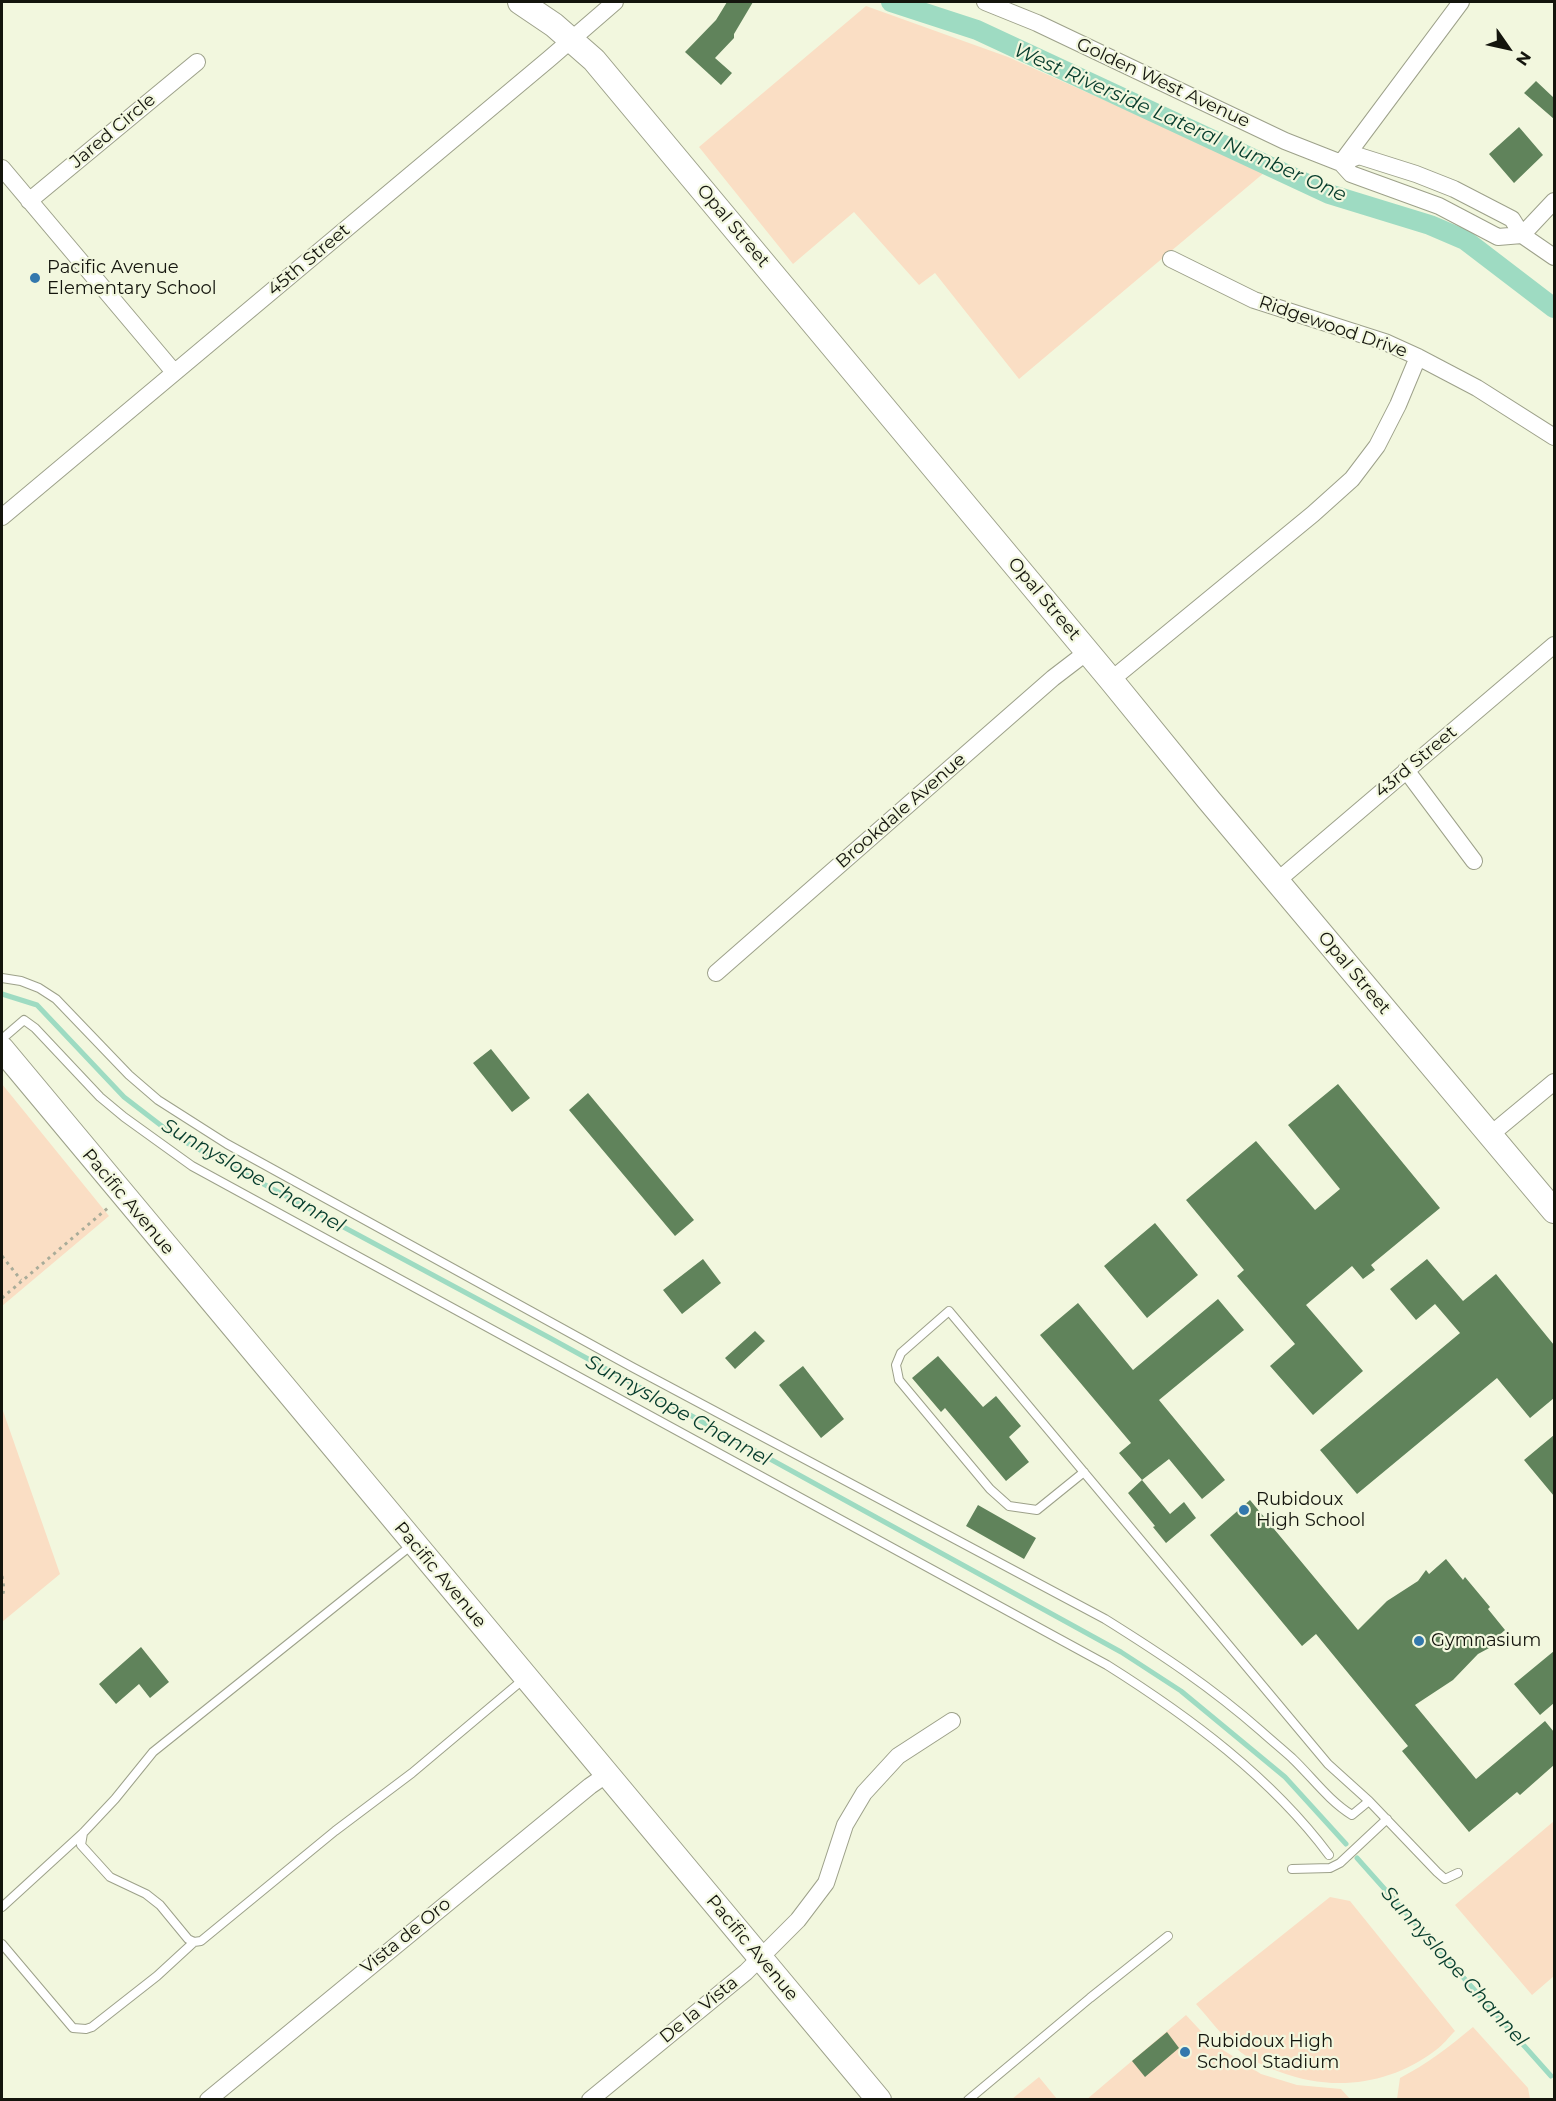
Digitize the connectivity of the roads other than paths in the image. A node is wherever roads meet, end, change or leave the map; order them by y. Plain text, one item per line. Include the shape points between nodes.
1 (520, 2) edge
2 (615, 2) edge
3 (985, 2) edge
4 (1461, 2) edge
5 (572, 40) junction
6 (197, 62) dead end
7 (1341, 163) junction
8 (2, 168) edge
9 (29, 201) junction
10 (1554, 201) edge
11 (1522, 236) junction
12 (1554, 257) edge
13 (1171, 259) dead end
14 (1418, 357) junction
15 (174, 372) junction
16 (1554, 437) edge
17 (2, 517) edge
18 (1554, 645) edge
19 (1087, 652) junction
20 (1111, 680) junction
21 (1406, 771) junction
22 (1474, 861) dead end
23 (1277, 881) junction
24 (716, 973) dead end
25 (2, 978) edge
26 (2, 1039) edge
27 (2, 1049) edge
28 (1554, 1082) edge
29 (1490, 1135) junction
30 (1554, 1211) edge
31 (1084, 1472) junction
32 (413, 1544) junction
33 (525, 1678) junction
34 (952, 1721) dead end
35 (606, 1775) junction
36 (1369, 1801) junction
37 (1387, 1819) junction
38 (83, 1833) junction
39 (1329, 1855) dead end
40 (1292, 1869) dead end
41 (1458, 1873) dead end
42 (2, 1907) edge
43 (1168, 1936) dead end
44 (194, 1942) junction
45 (2, 1944) edge
46 (760, 1957) junction
47 (208, 2100) edge
48 (590, 2100) edge
49 (879, 2100) edge
50 (968, 2100) edge

1 - 5 street, Opal Street
2 - 5 street, 45th Street
3 - 7 street, Golden West Avenue via 1285,141
4 - 7 street
5 - 15 street, 45th Street
5 - 19 street, Opal Street via 602,69
6 - 9 street, Jared Circle
7 - 11 street, Golden West Avenue via 1359,156 1416,174 1512,219
8 - 9 street
9 - 15 street
10 - 11 street
11 - 12 street, Golden West Avenue
13 - 14 street, Ridgewood Drive via 1254,300 1385,342
14 - 16 street, Ridgewood Drive via 1477,388
14 - 20 street via 1377,446 1352,479
15 - 17 street, 45th Street
18 - 21 street, 43rd Street
19 - 20 street, Opal Street
19 - 24 street, Brookdale Avenue
20 - 23 street, Opal Street
21 - 22 street
21 - 23 street, 43rd Street
23 - 29 street, Opal Street
25 - 36 lane via 39,988 56,999 158,1100 227,1144 1105,1619 1228,1702 1292,1757 1346,1811 1352,1815
26 - 39 lane via 24,1020 100,1097 192,1166 1107,1665 1201,1729 1257,1776
27 - 32 street, Pacific Avenue
28 - 29 street
29 - 30 street, Opal Street
31 - 31 lane via 1037,1510 1009,1506 990,1489 899,1380 896,1365 902,1353 949,1311
31 - 36 lane via 1328,1764
32 - 33 street, Pacific Avenue
32 - 38 lane via 153,1752
33 - 35 street, Pacific Avenue
33 - 44 lane via 412,1773 201,1941
34 - 46 street, De la Vista via 898,1756 864,1793 845,1826 826,1883 798,1920
35 - 46 street, Pacific Avenue
35 - 47 street, Vista de Oro
36 - 37 lane
37 - 40 lane via 1340,1863 1330,1868
37 - 41 lane via 1445,1879
38 - 42 lane
38 - 44 lane via 81,1845 110,1877 146,1894
43 - 50 lane
44 - 45 lane via 86,2030 73,2028
46 - 48 street, De la Vista
46 - 49 street, Pacific Avenue

